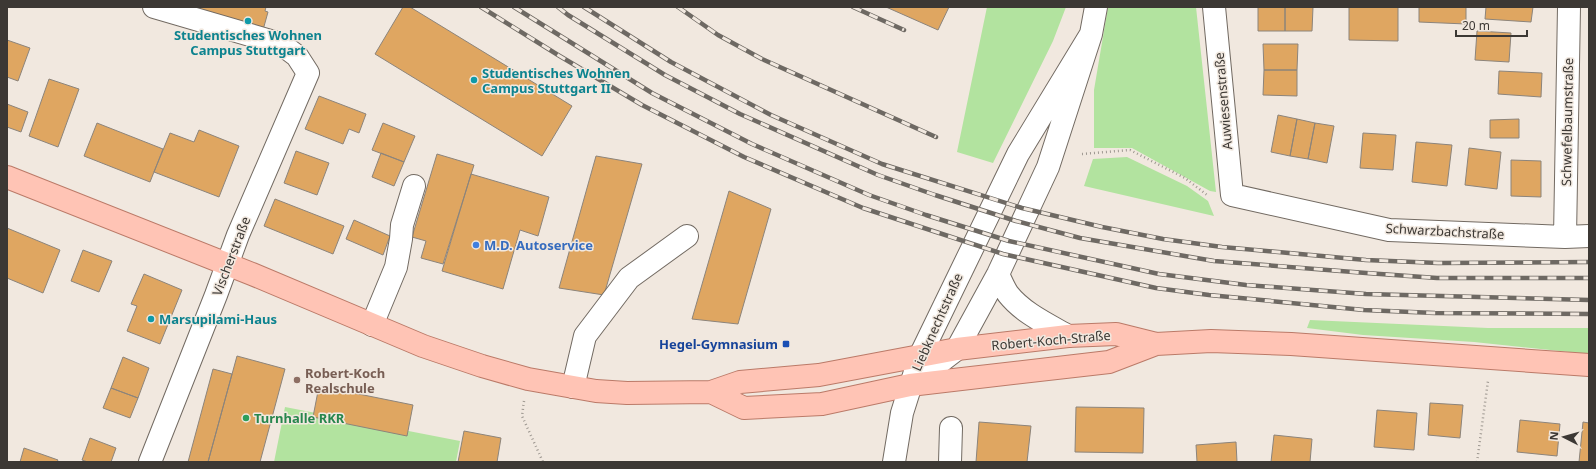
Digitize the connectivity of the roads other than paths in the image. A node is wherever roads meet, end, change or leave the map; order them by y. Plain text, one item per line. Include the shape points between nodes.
1 (154, 7) edge
2 (1096, 7) edge
3 (1214, 7) edge
4 (1569, 7) edge
5 (1091, 34) junction
6 (7, 177) edge
7 (414, 186) dead end
8 (1232, 195) joint
9 (687, 236) dead end
10 (1589, 236) edge
11 (1565, 238) junction
12 (226, 264) junction
13 (998, 274) junction
14 (372, 325) junction
15 (1068, 336) junction
16 (1156, 344) junction
17 (957, 349) junction
18 (920, 356) junction
19 (1589, 365) edge
20 (910, 385) junction
21 (573, 387) junction
22 (711, 392) junction
23 (951, 428) dead end
24 (150, 462) edge
25 (894, 462) edge
26 (950, 462) edge

1 - 12 street, Vischerstraße via 281,44 297,56 308,74
2 - 5 street, Liebknechtstraße
3 - 8 street, Auwiesenstraße
4 - 11 street, Schwefelbaumstraße
5 - 13 street, Liebknechtstraße via 1048,167
5 - 18 street, Liebknechtstraße via 1018,154
6 - 12 main road, Robert-Koch-Straße
7 - 14 street via 402,225 396,267
8 - 11 street, Schwarzbachstraße via 1389,230
9 - 21 street via 628,278 585,336
10 - 11 street, Schwarzbachstraße
12 - 14 main road, Robert-Koch-Straße
12 - 24 street, Vischerstraße
13 - 15 street via 1007,292 1018,305
13 - 17 street, Liebknechtstraße
14 - 21 main road, Robert-Koch-Straße via 482,366 528,379
15 - 16 main road, Robert-Koch-Straße via 1116,334
15 - 17 main road, Robert-Koch-Straße
16 - 19 main road via 1210,341 1291,344
16 - 20 main road, Robert-Koch-Straße via 1108,362
17 - 18 main road, Robert-Koch-Straße
17 - 20 street, Liebknechtstraße
18 - 20 street, Liebknechtstraße
18 - 22 main road, Robert-Koch-Straße via 819,375 740,382
20 - 22 main road, Robert-Koch-Straße via 822,404 744,408
20 - 25 street via 902,413
21 - 22 main road, Robert-Koch-Straße via 627,393
23 - 26 street

